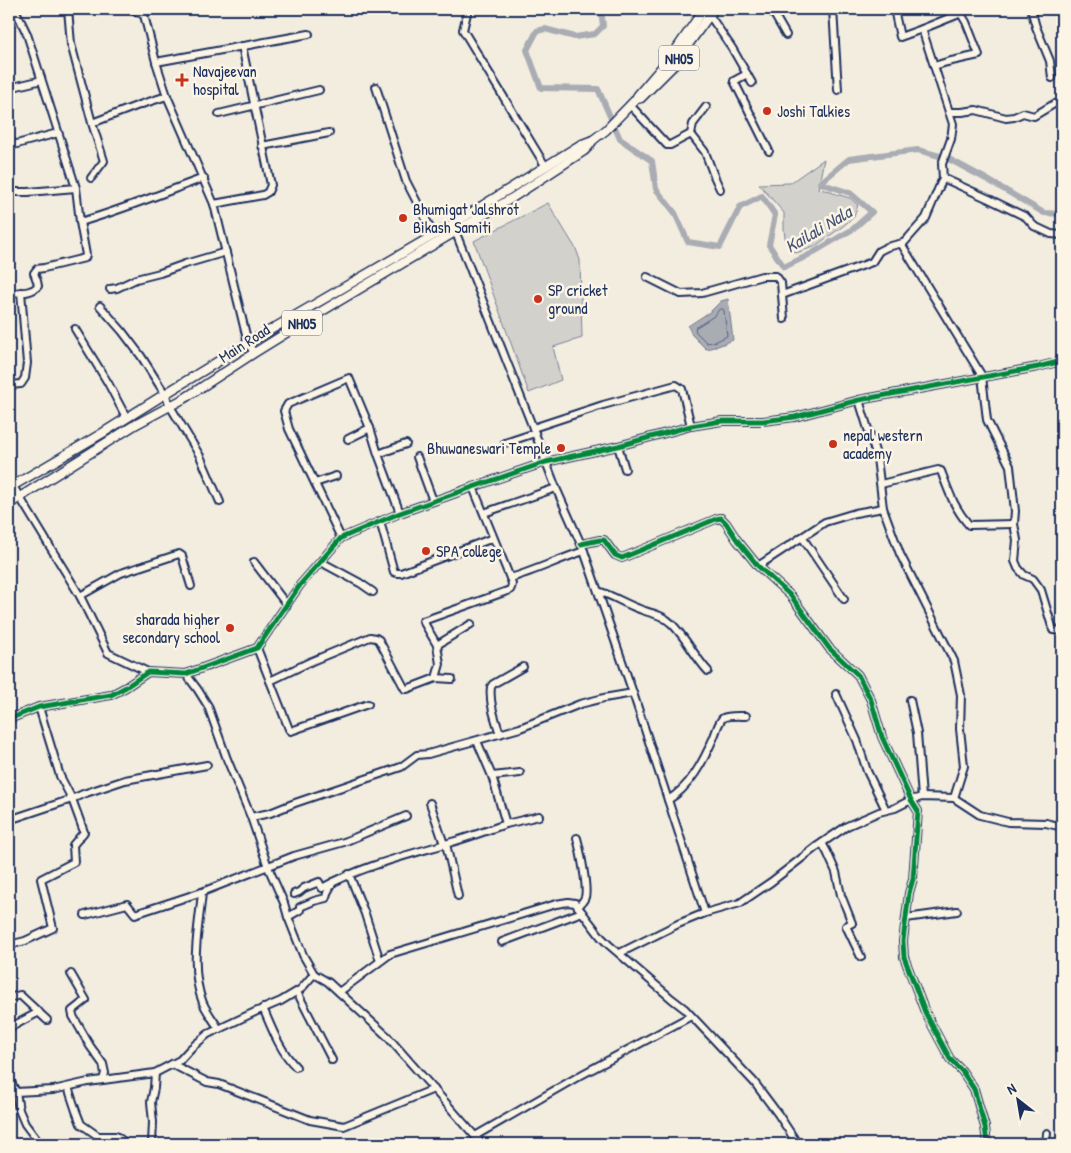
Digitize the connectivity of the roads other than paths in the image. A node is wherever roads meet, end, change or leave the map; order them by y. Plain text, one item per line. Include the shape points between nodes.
1 (15, 9) edge
2 (68, 9) edge
3 (130, 9) edge
4 (468, 9) edge
5 (704, 9) edge
6 (714, 9) edge
7 (771, 9) edge
8 (833, 9) edge
9 (894, 9) edge
10 (958, 9) edge
11 (1031, 9) edge
12 (144, 12) edge
13 (710, 16) junction
14 (922, 29) junction
15 (309, 34) dead end
16 (786, 35) dead end
17 (242, 46) junction
18 (156, 62) junction
19 (934, 66) junction
20 (747, 74) junction
21 (41, 78) junction
22 (1052, 78) dead end
23 (752, 83) dead end
24 (376, 87) dead end
25 (9, 88) edge
26 (319, 90) dead end
27 (838, 90) dead end
28 (167, 96) junction
29 (631, 104) junction
30 (1054, 104) dead end
31 (254, 106) junction
32 (706, 107) dead end
33 (949, 112) junction
34 (219, 114) dead end
35 (92, 123) junction
36 (329, 132) dead end
37 (58, 133) junction
38 (691, 134) junction
39 (9, 137) edge
40 (593, 140) junction
41 (262, 146) junction
42 (768, 151) dead end
43 (546, 167) junction
44 (91, 178) dead end
45 (204, 178) junction
46 (943, 178) junction
47 (76, 188) junction
48 (720, 189) dead end
49 (9, 192) edge
50 (214, 204) junction
51 (80, 222) junction
52 (454, 228) junction
53 (434, 235) junction
54 (1062, 235) edge
55 (903, 244) junction
56 (226, 252) junction
57 (647, 277) dead end
58 (110, 289) dead end
59 (21, 292) junction
60 (9, 293) edge
61 (341, 294) junction
62 (782, 295) junction
63 (100, 306) dead end
64 (784, 319) dead end
65 (75, 329) dead end
66 (248, 343) junction
67 (254, 352) junction
68 (1062, 361) edge
69 (982, 376) junction
70 (9, 385) edge
71 (164, 394) junction
72 (859, 400) junction
73 (170, 406) junction
74 (126, 417) junction
75 (691, 426) junction
76 (370, 428) junction
77 (534, 430) junction
78 (101, 434) junction
79 (348, 439) dead end
80 (106, 443) junction
81 (506, 443) dead end
82 (406, 444) dead end
83 (618, 446) junction
84 (378, 454) junction
85 (417, 457) dead end
86 (546, 462) junction
87 (625, 469) dead end
88 (336, 476) dead end
89 (315, 483) junction
90 (881, 484) junction
91 (11, 487) edge
92 (473, 487) junction
93 (556, 488) junction
94 (21, 497) junction
95 (433, 501) junction
96 (220, 502) dead end
97 (9, 504) edge
98 (883, 508) junction
99 (400, 513) junction
100 (484, 513) junction
101 (380, 521) junction
102 (1014, 524) junction
103 (802, 537) junction
104 (341, 538) junction
105 (493, 538) junction
106 (582, 547) junction
107 (254, 562) dead end
108 (321, 562) junction
109 (758, 566) junction
110 (510, 578) junction
111 (191, 586) dead end
112 (598, 591) junction
113 (372, 592) dead end
114 (80, 596) junction
115 (844, 599) dead end
116 (287, 605) junction
117 (471, 624) dead end
118 (1062, 631) edge
119 (437, 645) junction
120 (257, 648) junction
121 (523, 667) dead end
122 (708, 671) dead end
123 (148, 672) junction
124 (186, 674) junction
125 (436, 678) junction
126 (452, 679) dead end
127 (270, 680) junction
128 (633, 693) junction
129 (836, 694) dead end
130 (910, 700) dead end
131 (368, 704) dead end
132 (39, 707) junction
133 (746, 716) dead end
134 (9, 719) edge
135 (500, 734) junction
136 (478, 740) junction
137 (207, 765) dead end
138 (520, 774) dead end
139 (492, 776) junction
140 (922, 797) junction
141 (954, 798) junction
142 (72, 799) junction
143 (668, 800) junction
144 (911, 800) junction
145 (430, 803) dead end
146 (886, 810) junction
147 (406, 816) dead end
148 (538, 816) dead end
149 (1062, 816) edge
150 (251, 817) junction
151 (9, 820) edge
152 (506, 824) junction
153 (1060, 827) edge
154 (577, 838) dead end
155 (822, 843) junction
156 (445, 844) junction
157 (268, 867) junction
158 (349, 874) junction
159 (333, 882) junction
160 (202, 892) junction
161 (294, 894) dead end
162 (458, 896) dead end
163 (580, 910) junction
164 (957, 911) dead end
165 (705, 913) junction
166 (85, 915) dead end
167 (288, 917) junction
168 (906, 918) junction
169 (502, 942) dead end
170 (9, 945) edge
171 (620, 953) junction
172 (861, 957) dead end
173 (380, 961) junction
174 (71, 974) dead end
175 (314, 974) junction
176 (297, 992) junction
177 (339, 992) junction
178 (9, 998) edge
179 (263, 1008) junction
180 (39, 1012) junction
181 (691, 1016) junction
182 (48, 1020) dead end
183 (219, 1029) junction
184 (9, 1030) edge
185 (332, 1060) dead end
186 (172, 1064) junction
187 (296, 1067) dead end
188 (155, 1073) junction
189 (9, 1078) edge
190 (103, 1080) junction
191 (68, 1087) junction
192 (434, 1089) junction
193 (16, 1092) junction
194 (1048, 1133) dead end
195 (475, 1136) junction
196 (123, 1141) dead end
197 (40, 1144) edge
198 (152, 1144) edge
199 (482, 1144) edge
200 (796, 1144) edge
201 (987, 1144) edge
202 (1046, 1144) edge

1 - 21 street
2 - 35 street via 71,44
3 - 12 street
4 - 43 street via 463,30
5 - 29 main road, NH05 via 673,54
6 - 13 main road, NH05
7 - 16 street
8 - 27 street
9 - 14 street via 900,37
10 - 14 street via 959,14
10 - 19 street via 979,55
11 - 22 street via 1050,61
12 - 18 street
13 - 20 street
13 - 29 main road, NH05 via 672,67
14 - 19 street
15 - 17 street
17 - 18 street
17 - 31 street
18 - 28 street
19 - 33 street
20 - 23 street
20 - 42 street via 734,81
21 - 25 street
21 - 37 street
24 - 53 street via 406,181
26 - 31 street
28 - 35 street
28 - 45 street
29 - 38 street via 667,145
29 - 40 main road, Main Road / NH05
30 - 33 street via 1034,116 1023,113 1006,118 976,110
31 - 34 street
31 - 41 street
32 - 38 street via 692,124
33 - 46 street via 953,124 942,164
35 - 44 street via 104,161
36 - 41 street
37 - 39 street via 12,144
37 - 47 street
38 - 48 street via 705,152
40 - 43 main road, Main Road / NH05
40 - 52 main road, Main Road / NH05 via 550,174
41 - 50 street via 271,185 268,192 263,196
43 - 52 main road, Main Road / NH05
45 - 50 street
45 - 51 street
46 - 54 street via 1026,217 1034,226
46 - 55 street via 926,218
47 - 49 street
47 - 51 street
50 - 56 street
51 - 59 street via 85,258 37,269 34,273 38,286 35,290
52 - 53 main road, Main Road / NH05
52 - 61 main road, Main Road / NH05
52 - 77 street
53 - 61 main road, Main Road / NH05 via 376,268
55 - 62 street via 879,251 872,262
55 - 69 street
56 - 58 street
56 - 66 street
57 - 62 street via 681,294 702,293 762,276 776,276
59 - 60 street
59 - 70 street via 27,363 21,384
61 - 66 main road, Main Road / NH05
61 - 67 main road, Main Road / NH05
62 - 64 street
63 - 71 street via 141,356
65 - 74 street
66 - 67 street
66 - 71 main road, Main Road / NH05
67 - 73 main road, Main Road / NH05
68 - 69 street
69 - 72 street
69 - 102 street via 987,420 1010,466 1016,511
71 - 73 street
71 - 74 main road, Main Road / NH05
72 - 75 street via 795,417
72 - 90 street via 877,458
73 - 80 main road, Main Road / NH05
73 - 96 street via 200,456
74 - 78 main road, Main Road / NH05
75 - 77 street via 682,389 676,385 603,405
75 - 83 street
76 - 79 street
76 - 84 street
76 - 89 street via 349,378 288,404 284,411 289,429
77 - 81 street
77 - 86 street
78 - 80 main road
78 - 91 main road, Main Road / NH05
80 - 94 main road, Main Road / NH05
82 - 84 street
83 - 86 street
83 - 87 street
84 - 99 street
85 - 95 street
86 - 92 street
86 - 93 street
88 - 89 street
89 - 104 street
90 - 98 street
90 - 102 street via 942,471 952,500 970,525
91 - 94 street
92 - 95 street
92 - 100 street
93 - 100 street
93 - 106 street
94 - 97 main road, Main Road / NH05
94 - 114 street
95 - 99 street
98 - 103 street via 824,522
98 - 141 street via 900,554 954,661 961,695 964,766
99 - 101 street
100 - 105 street
101 - 104 street
101 - 105 street via 394,572 397,573
102 - 118 street via 1018,568 1041,590 1053,630
103 - 109 street
103 - 115 street
104 - 108 street
105 - 110 street
106 - 109 street via 604,540 615,555 622,558 720,518
106 - 110 street
106 - 112 street
107 - 116 street
108 - 113 street
108 - 116 street
109 - 144 street via 791,596 829,648 858,674
110 - 119 street via 510,590 420,622
111 - 114 street via 179,554 121,573
112 - 122 street via 640,610 659,614 672,624
112 - 128 street
114 - 123 street via 108,653
116 - 120 street
117 - 119 street
119 - 125 street via 440,664
120 - 124 street
120 - 127 street
121 - 135 street via 491,686
123 - 124 street
123 - 132 street via 111,694
124 - 150 street via 208,706
125 - 126 street
125 - 127 street via 405,689 379,640 370,637
127 - 131 street via 291,732
128 - 135 street via 580,704
128 - 143 street
129 - 146 street
130 - 140 street via 917,733
132 - 134 street
132 - 142 street via 60,776
133 - 143 street via 726,717 720,721 705,757 689,783
135 - 136 street
136 - 139 street
136 - 150 street via 417,755 401,767
137 - 142 street via 125,780
138 - 139 street
139 - 152 street
140 - 141 street
140 - 144 street
141 - 153 street via 980,815 1008,822 1046,823
142 - 151 street
142 - 170 street via 84,832 73,845 74,862 41,879 53,928
143 - 165 street
144 - 146 street
144 - 168 street via 918,811 913,879
145 - 156 street
146 - 155 street via 847,826
147 - 157 street via 344,842
148 - 152 street
149 - 153 street
150 - 157 street
152 - 156 street
154 - 163 street via 586,886
155 - 165 street via 740,903
155 - 172 street via 836,872 852,923 846,926
156 - 158 street
156 - 162 street
157 - 160 street
157 - 167 street
158 - 159 street
158 - 173 street
159 - 161 street via 322,888 319,882 312,884
159 - 167 street via 326,898 300,908
160 - 166 street via 135,914 127,904
160 - 183 street via 195,962 204,1004
163 - 169 street
163 - 171 street
163 - 173 street via 575,903 556,904 390,954
164 - 168 street
165 - 171 street
167 - 175 street
168 - 201 street via 903,941 908,969 925,1012 950,1059 974,1089
171 - 181 street
173 - 177 street
174 - 190 street via 86,1000 72,1010 73,1016 103,1064
175 - 176 street
175 - 177 street
176 - 179 street
176 - 185 street
177 - 192 street via 387,1036
178 - 180 street via 20,996
179 - 183 street
179 - 187 street via 276,1038
180 - 182 street
180 - 184 street
181 - 195 street
181 - 200 street via 754,1082
183 - 186 street via 208,1034
186 - 188 street
186 - 192 street via 207,1082 220,1084 310,1120 344,1126
188 - 190 street
188 - 198 street via 151,1102
189 - 193 street
190 - 191 street
191 - 193 street
191 - 196 street via 81,1124 98,1136 116,1136
192 - 195 street
193 - 197 street via 25,1124
194 - 202 street
195 - 199 street

